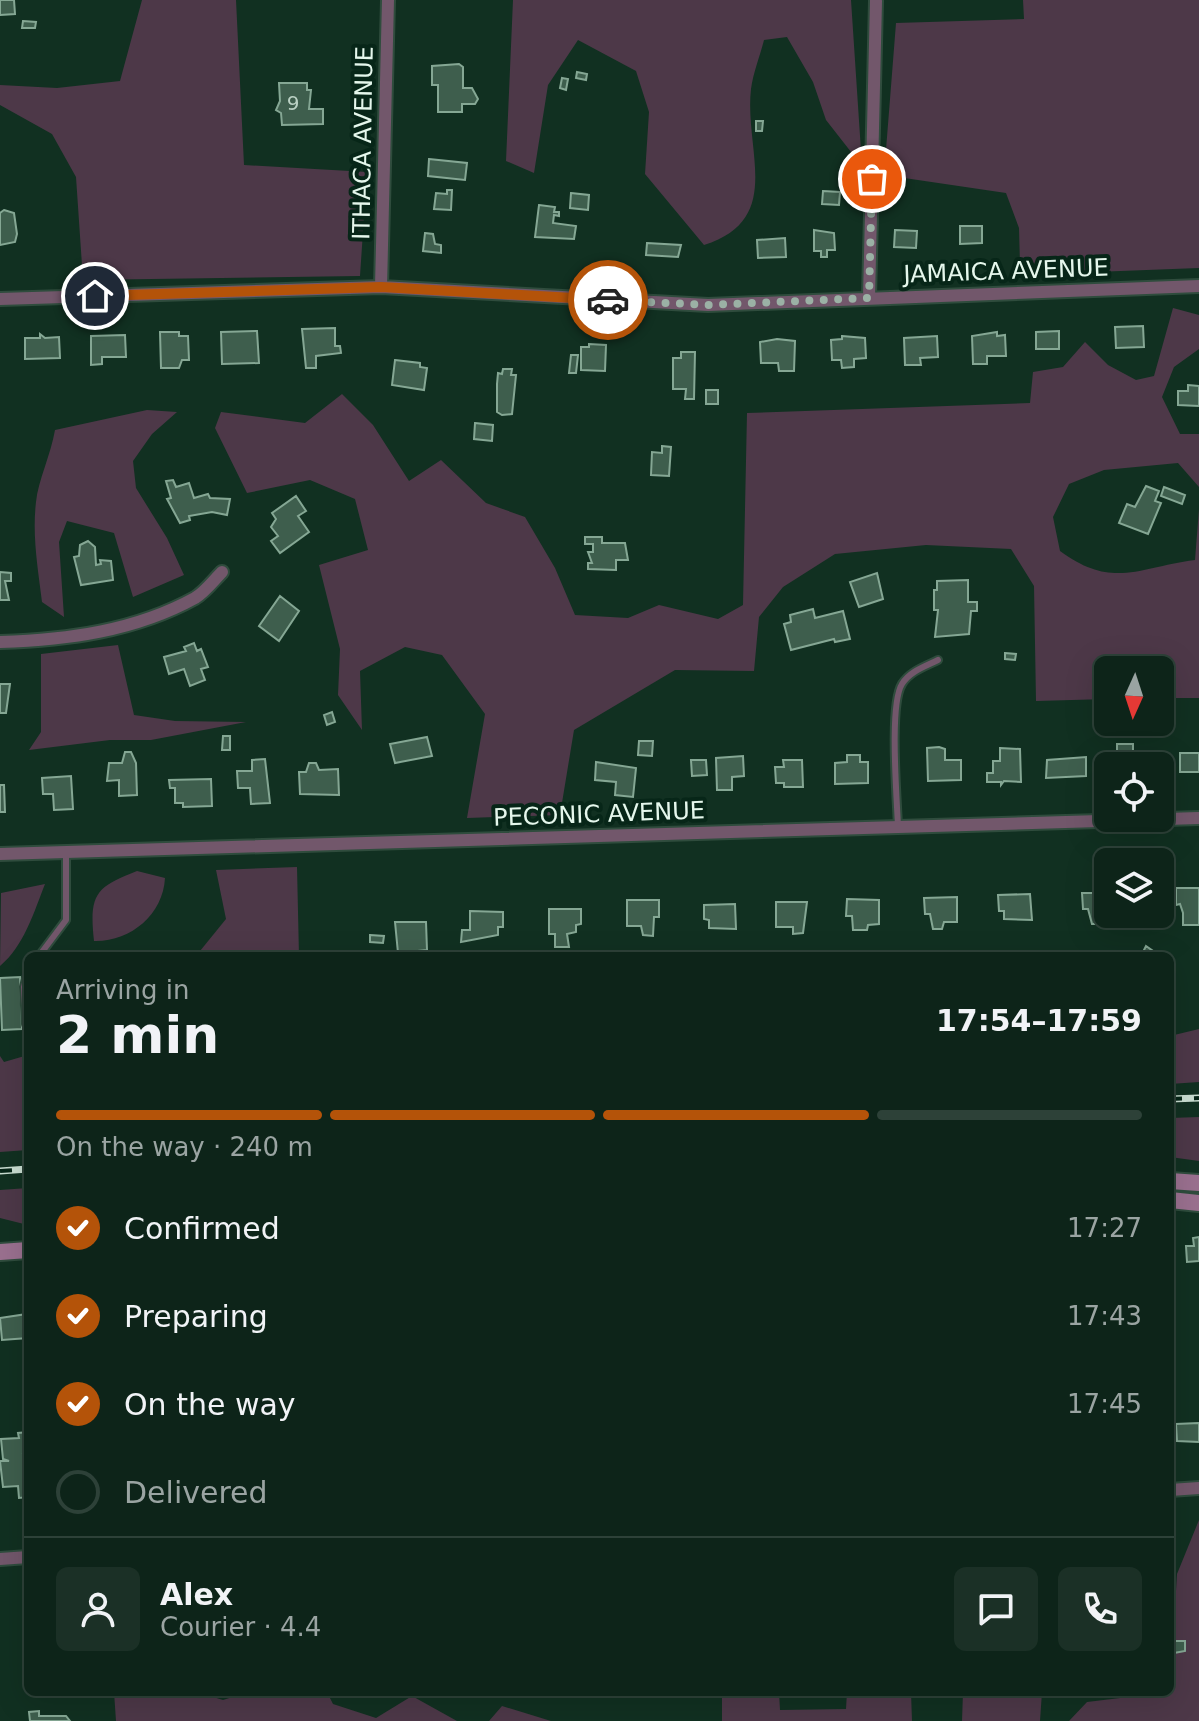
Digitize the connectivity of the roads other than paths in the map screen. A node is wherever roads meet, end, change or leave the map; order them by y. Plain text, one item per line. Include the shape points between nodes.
1 (388, 0) edge
2 (876, 1) edge
3 (1199, 286) edge
4 (381, 287) junction
5 (869, 298) junction
6 (0, 299) edge
7 (222, 572) dead end
8 (0, 642) edge
9 (938, 660) dead end
10 (1199, 818) edge
11 (898, 828) junction
12 (66, 851) junction
13 (0, 854) edge
14 (42, 952) edge
15 (1174, 1181) edge
16 (1199, 1183) edge
17 (1174, 1200) edge
18 (1199, 1203) edge
19 (24, 1250) edge
20 (0, 1252) edge
21 (1199, 1488) edge
22 (1174, 1490) edge
23 (24, 1557) edge
24 (0, 1559) edge

1 - 4 street, ITHACA AVENUE
2 - 5 street
3 - 5 street, JAMAICA AVENUE
4 - 5 street, JAMAICA AVENUE via 708,305
4 - 6 street, JAMAICA AVENUE
7 - 8 street via 197,597 119,628 82,637
9 - 11 lane via 901,685 896,706
10 - 11 street, PECONIC AVENUE
11 - 12 street, PECONIC AVENUE
12 - 13 street, PECONIC AVENUE
12 - 14 lane via 66,920
15 - 16 street
17 - 18 street
19 - 20 street
21 - 22 street
23 - 24 street

